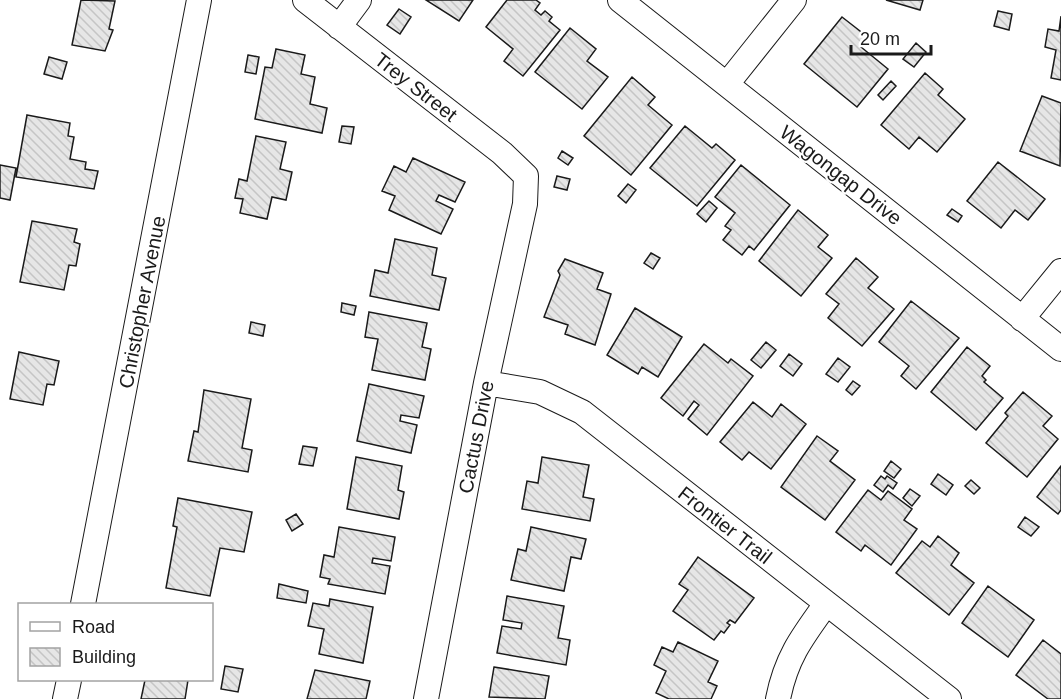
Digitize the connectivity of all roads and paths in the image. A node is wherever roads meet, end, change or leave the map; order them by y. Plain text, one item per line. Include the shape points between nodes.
1 (199, 0) edge
2 (305, 0) edge
3 (359, 0) edge
4 (620, 0) edge
5 (794, 0) edge
6 (339, 27) junction
7 (727, 84) junction
8 (526, 176) joint
9 (1061, 271) edge
10 (1022, 319) junction
11 (1061, 349) edge
12 (486, 383) junction
13 (83, 603) edge
14 (826, 604) junction
15 (69, 681) edge
16 (65, 699) edge
17 (426, 699) edge
18 (778, 699) edge
19 (949, 699) edge

1 - 13 street, Christopher Avenue
2 - 6 street, Trey Street
3 - 6 street
4 - 7 street, Wagongap Drive
5 - 7 street
6 - 8 street, Trey Street via 502,153
7 - 10 street, Wagongap Drive
8 - 12 street, Cactus Drive via 525,204
9 - 10 street
10 - 11 street, Wagongap Drive
12 - 14 street, Frontier Trail via 540,392 582,412
12 - 17 street, Cactus Drive
14 - 18 street via 793,650
14 - 19 street, Frontier Trail
15 - 16 street

